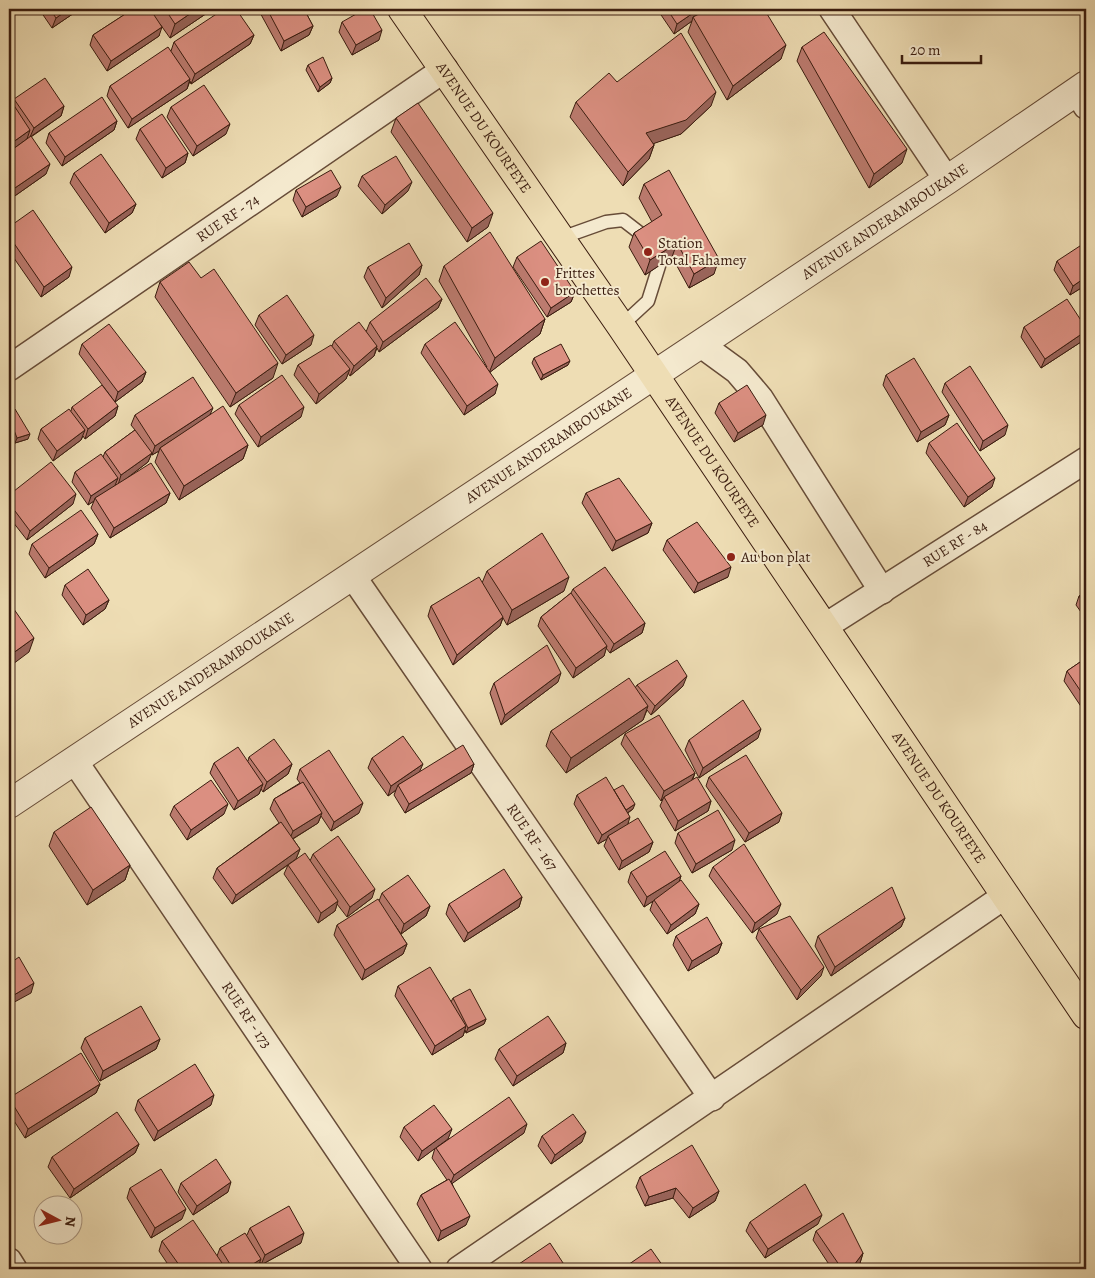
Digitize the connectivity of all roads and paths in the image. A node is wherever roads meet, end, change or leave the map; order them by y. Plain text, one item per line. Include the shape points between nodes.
1 (402, 9) edge
2 (832, 9) edge
3 (445, 69) junction
4 (1083, 94) edge
5 (947, 180) junction
6 (645, 237) edge
7 (561, 238) junction
8 (659, 266) edge
9 (621, 326) junction
10 (700, 344) junction
11 (9, 368) edge
12 (654, 375) junction
13 (1086, 460) edge
14 (352, 575) junction
15 (882, 591) junction
16 (824, 627) junction
17 (74, 760) junction
18 (9, 804) edge
19 (1005, 896) junction
20 (1086, 1016) edge
21 (712, 1098) junction
22 (9, 1261) edge
23 (14, 1269) edge
24 (419, 1269) edge
25 (459, 1269) edge

1 - 3 main road, AVENUE DU KOURFEYE
2 - 5 street
3 - 7 main road, AVENUE DU KOURFEYE
3 - 11 street, RUE RF - 74
4 - 5 street, AVENUE ANDERAMBOUKANE
5 - 10 street, AVENUE ANDERAMBOUKANE
6 - 7 lane via 623,220 606,222
7 - 9 main road, AVENUE DU KOURFEYE
8 - 9 lane via 648,301
9 - 12 main road, AVENUE DU KOURFEYE
10 - 12 street, AVENUE ANDERAMBOUKANE
10 - 15 street via 737,371 760,398
12 - 14 street, AVENUE ANDERAMBOUKANE
12 - 16 main road, AVENUE DU KOURFEYE
13 - 15 street, RUE RF - 84
14 - 17 street, AVENUE ANDERAMBOUKANE
14 - 21 street, RUE RF - 167
15 - 16 street, RUE RF - 84
16 - 19 main road, AVENUE DU KOURFEYE
17 - 18 street, AVENUE ANDERAMBOUKANE
17 - 24 street, RUE RF - 173
19 - 20 main road, AVENUE DU KOURFEYE
19 - 21 street
21 - 25 street
22 - 23 street

